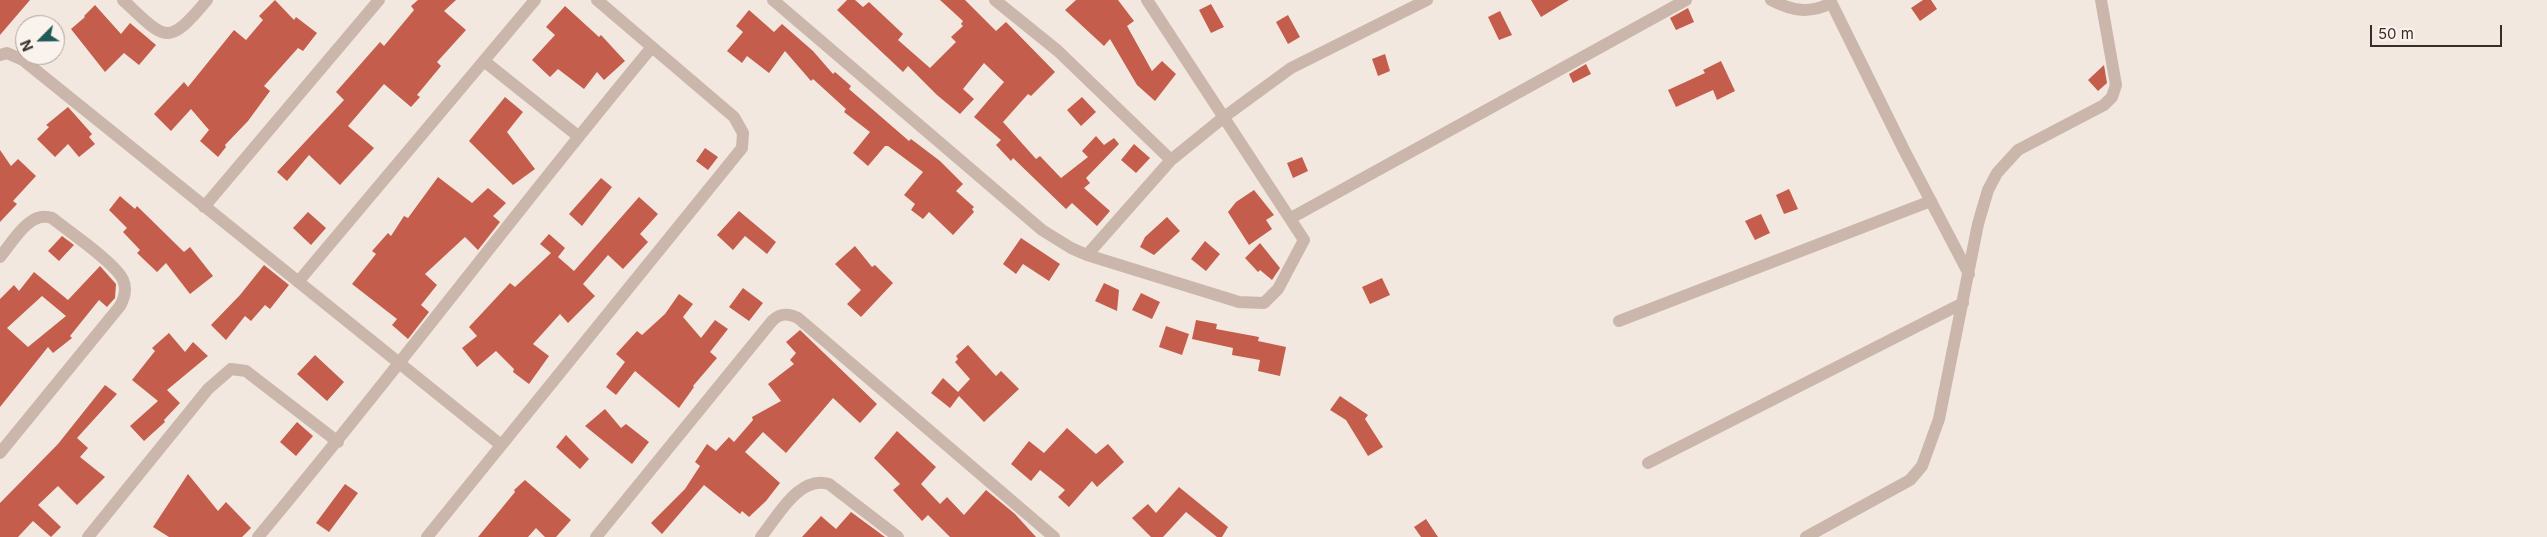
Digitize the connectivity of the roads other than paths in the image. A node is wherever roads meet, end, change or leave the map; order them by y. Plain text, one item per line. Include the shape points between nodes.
1 (123, 0) edge
2 (207, 0) edge
3 (379, 0) edge
4 (535, 0) edge
5 (596, 0) edge
6 (773, 0) edge
7 (995, 0) edge
8 (1147, 0) edge
9 (1427, 0) edge
10 (1686, 0) edge
11 (1771, 0) edge
12 (2101, 0) edge
13 (1830, 1) edge
14 (652, 47) junction
15 (0, 55) edge
16 (484, 62) junction
17 (1224, 117) junction
18 (578, 136) junction
19 (1172, 160) junction
20 (1931, 201) junction
21 (204, 208) junction
22 (1291, 218) junction
23 (1087, 254) junction
24 (0, 257) edge
25 (1970, 274) junction
26 (298, 282) junction
27 (1964, 303) junction
28 (1619, 321) dead end
29 (400, 365) junction
30 (338, 442) junction
31 (501, 445) junction
32 (0, 453) edge
33 (1648, 462) dead end
34 (88, 537) edge
35 (258, 537) edge
36 (427, 537) edge
37 (596, 537) edge
38 (761, 537) edge
39 (898, 537) edge
40 (1054, 537) edge
41 (1806, 537) edge

1 - 2 street via 146,21 168,34 185,27
3 - 21 street
4 - 16 street
5 - 14 street
6 - 23 street via 1042,230
7 - 19 street via 1058,51
8 - 17 street
9 - 17 street via 1308,58
10 - 22 street
11 - 13 street via 1800,11 1816,10
12 - 25 street via 2116,85 2112,97 2097,109 2018,150 2006,160 1996,173 1984,203
13 - 20 street
14 - 18 street
14 - 31 street via 734,117 743,133 742,148
15 - 21 street via 7,53 23,60
16 - 18 street
16 - 26 street
17 - 19 street
17 - 22 street
18 - 29 street
19 - 23 street
20 - 25 street
20 - 28 street
21 - 26 street
22 - 23 street via 1304,240 1274,294 1258,304 1239,302
24 - 32 street via 31,220 45,216 52,218 117,271 125,286 125,297
25 - 27 street
26 - 29 street
27 - 33 street
27 - 41 street via 1940,418 1922,466 1910,480
29 - 30 street
29 - 31 street
30 - 34 street via 246,370 231,369 208,389
30 - 35 street
31 - 36 street
37 - 40 street via 772,322 785,314 798,318
38 - 39 street via 800,490 821,481

